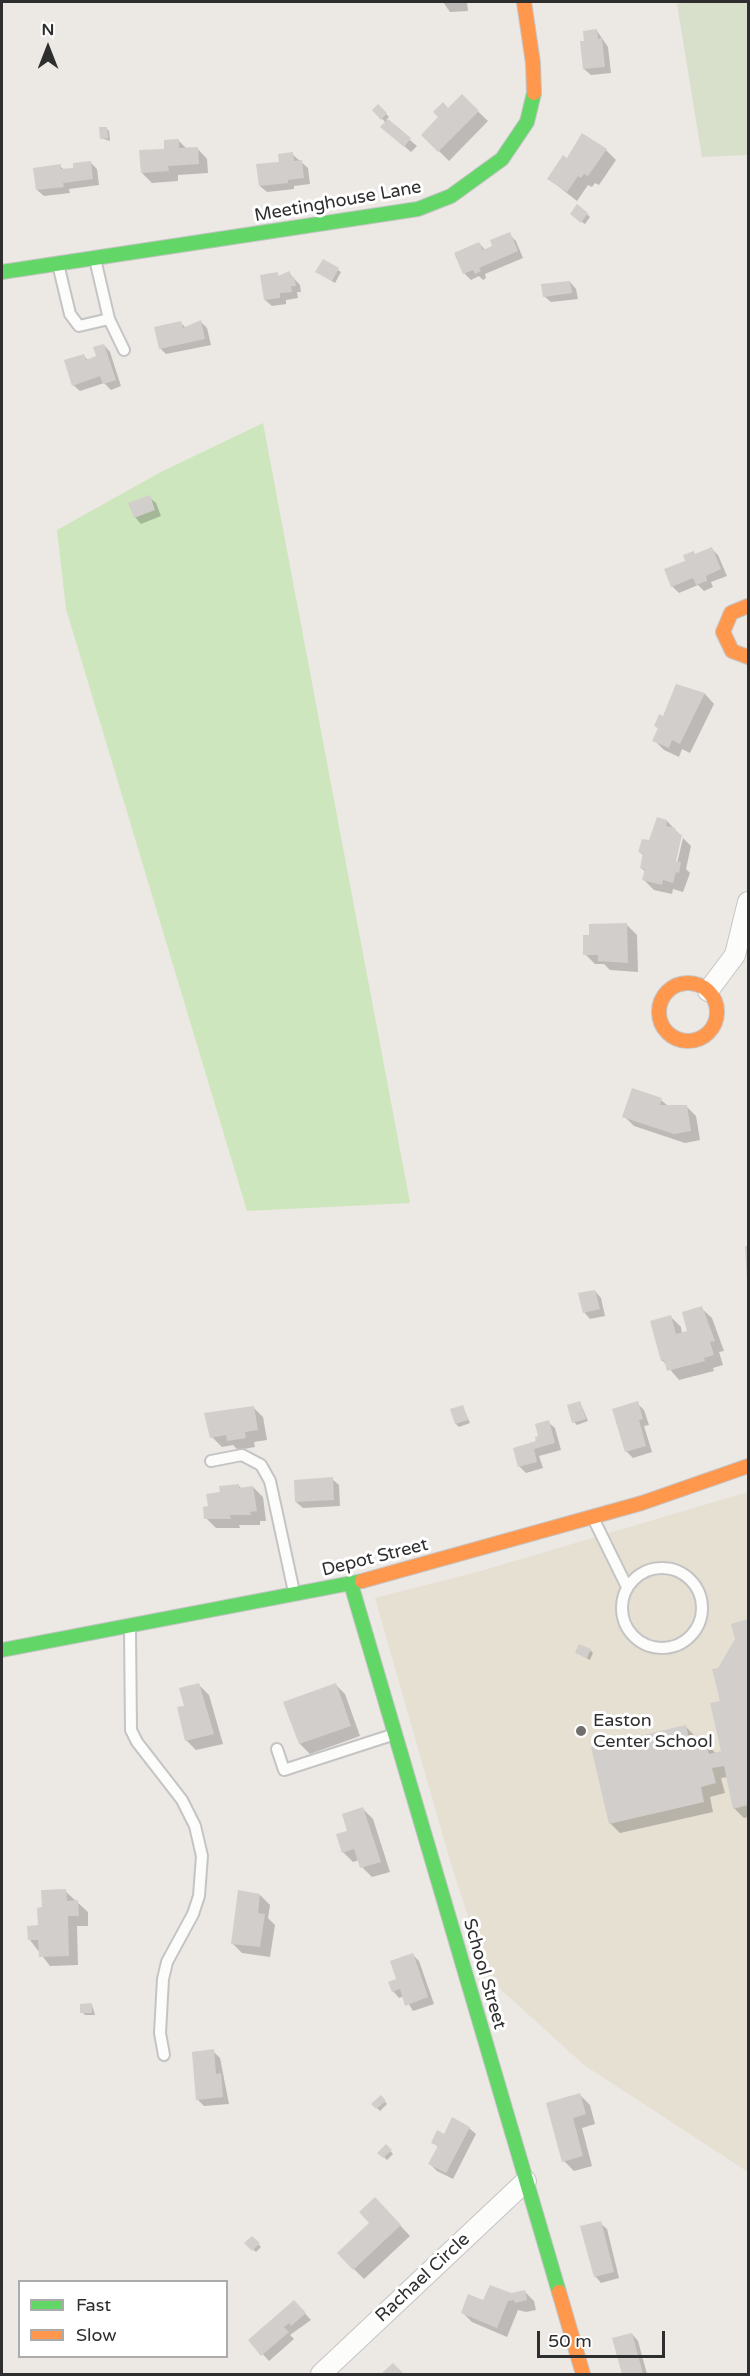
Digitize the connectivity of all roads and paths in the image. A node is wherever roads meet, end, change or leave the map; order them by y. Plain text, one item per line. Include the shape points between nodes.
1 (524, 2) edge
2 (94, 259) junction
3 (58, 264) junction
4 (2, 273) edge
5 (109, 320) junction
6 (124, 350) dead end
7 (748, 606) edge
8 (748, 657) edge
9 (748, 902) edge
10 (708, 991) junction
11 (211, 1461) dead end
12 (748, 1466) edge
13 (592, 1517) junction
14 (351, 1584) junction
15 (627, 1587) junction
16 (295, 1595) junction
17 (130, 1628) junction
18 (2, 1650) edge
19 (395, 1734) junction
20 (277, 1749) dead end
21 (164, 2055) dead end
22 (526, 2181) junction
23 (321, 2374) edge
24 (583, 2374) edge

1 - 2 main road, Meetinghouse Lane via 534,94 527,122 502,159 458,192 418,209 375,217
2 - 3 main road, Meetinghouse Lane
2 - 5 lane
3 - 4 main road, Meetinghouse Lane
3 - 5 lane via 69,314 79,326
5 - 6 lane
7 - 8 main road via 731,613 723,632 732,651
9 - 10 street via 735,955
10 - 10 main road via 717,1013 707,1034 685,1040 669,1033 659,1011 665,994 686,983
11 - 16 lane via 242,1455 261,1465 270,1481
12 - 13 main road, Depot Street
13 - 14 main road, Depot Street
13 - 15 lane
14 - 16 main road, Depot Street
14 - 19 main road, School Street
15 - 15 lane via 621,1613 633,1636 644,1644 657,1648 683,1642 700,1622 700,1596 694,1584 679,1572 660,1567 647,1570
16 - 17 main road, Depot Street
17 - 18 main road, Depot Street
17 - 21 lane via 131,1730 182,1800 195,1826 202,1856 199,1896 167,1962 163,1979 160,2033
19 - 20 lane via 284,1770
19 - 22 main road, School Street
22 - 23 street, Rachael Circle
22 - 24 main road, School Street

